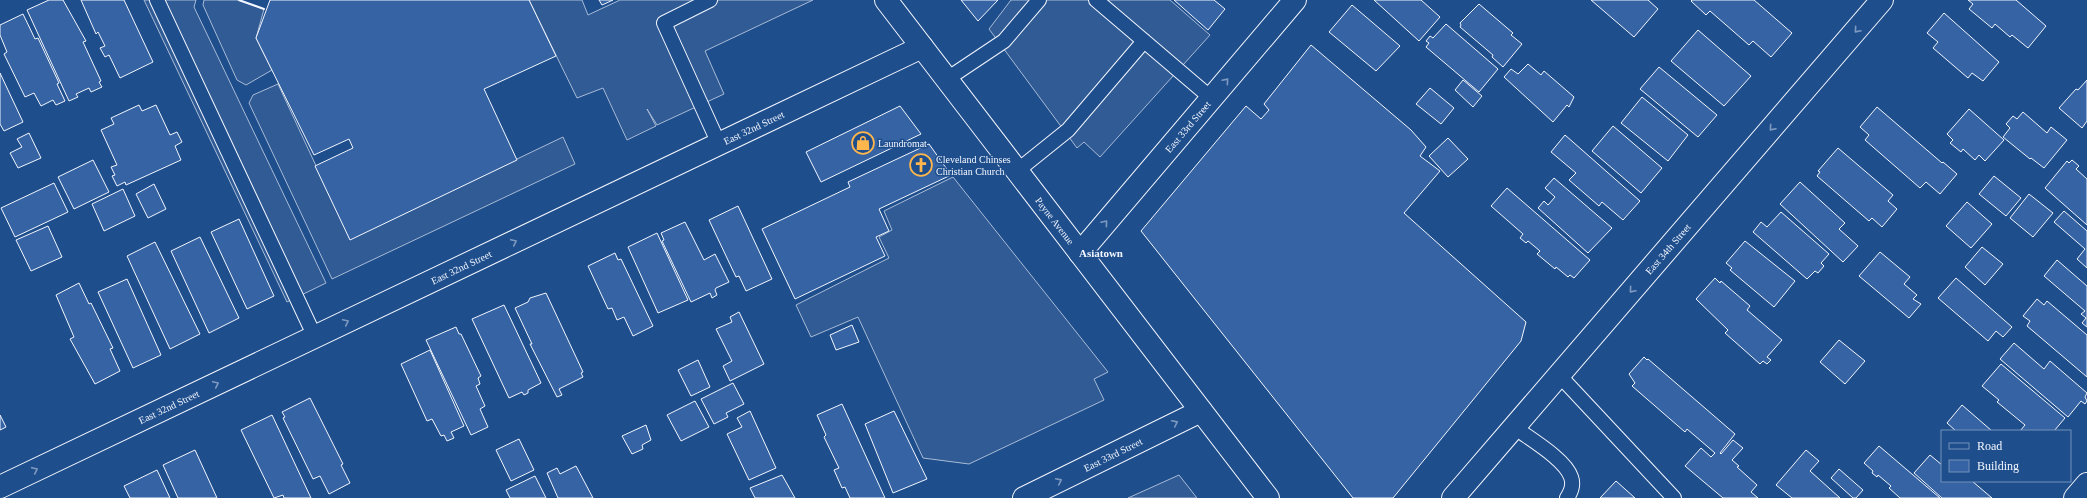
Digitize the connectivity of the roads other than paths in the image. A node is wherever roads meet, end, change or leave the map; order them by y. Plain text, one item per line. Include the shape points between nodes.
1 (157, 0) edge
2 (710, 0) edge
3 (886, 0) edge
4 (1039, 0) edge
5 (1096, 0) edge
6 (1294, 0) edge
7 (1882, 0) edge
8 (1144, 41) junction
9 (922, 48) junction
10 (947, 79) junction
11 (1211, 98) junction
12 (719, 144) junction
13 (1017, 171) junction
14 (1080, 253) junction
15 (315, 337) junction
16 (1556, 379) junction
17 (1201, 411) junction
18 (1514, 427) junction
19 (2087, 484) edge
20 (0, 487) edge
21 (1024, 498) edge
22 (1268, 498) edge
23 (1453, 498) edge
24 (1567, 498) edge
25 (1674, 498) edge
26 (2075, 498) edge

1 - 15 lane
2 - 12 lane via 664,22
3 - 9 street, Payne Avenue
4 - 10 lane via 1004,41
5 - 8 lane
11 -> 6 street, East 33rd Street
7 -> 16 street, East 34th Street
8 - 11 lane
8 - 13 lane via 1068,130
9 - 10 street, Payne Avenue
9 - 12 street, East 32nd Street
10 - 13 street, Payne Avenue
14 -> 11 street, East 33rd Street
15 -> 12 street, East 32nd Street
13 - 14 street, Payne Avenue
14 - 17 street, Payne Avenue
20 -> 15 street, East 32nd Street
16 - 18 street, East 34th Street
16 - 25 lane
21 -> 17 street, East 33rd Street
17 - 22 street, Payne Avenue
18 - 23 street, East 34th Street
18 - 24 lane via 1561,464 1571,477 1572,491
19 - 26 street

